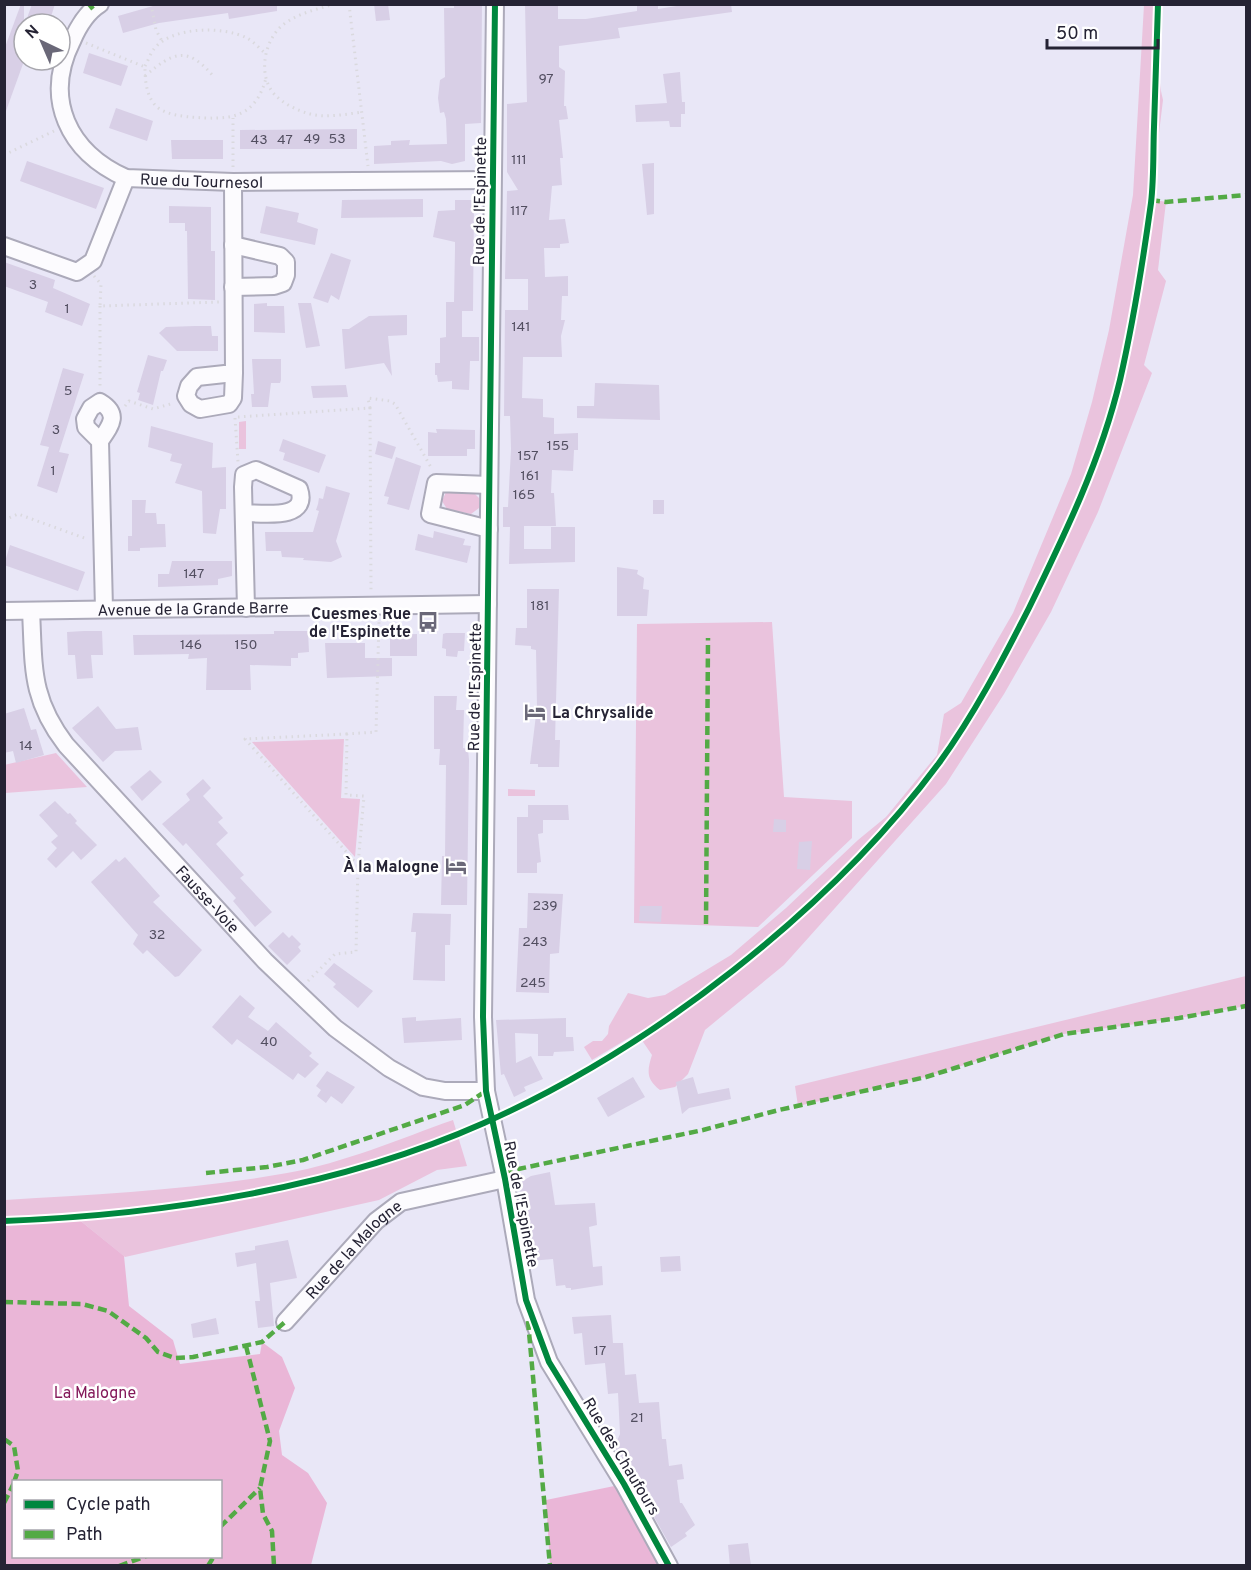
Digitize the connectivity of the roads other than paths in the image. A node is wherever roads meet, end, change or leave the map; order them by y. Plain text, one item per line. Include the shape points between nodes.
1 (100, 4) edge
2 (495, 4) edge
3 (126, 178) junction
4 (492, 180) junction
5 (233, 182) junction
6 (233, 245) junction
7 (4, 246) edge
8 (233, 294) junction
9 (234, 373) junction
10 (99, 402) road end
11 (489, 485) junction
12 (244, 513) dead end
13 (489, 529) junction
14 (488, 604) junction
15 (246, 608) junction
16 (104, 609) junction
17 (4, 611) edge
18 (31, 611) junction
19 (486, 1090) junction
20 (505, 1179) junction
21 (285, 1322) dead end
22 (549, 1362) joint
23 (669, 1566) edge

1 - 3 street, Rue du Tournesol via 73,37 62,61 58,81 60,102 83,150
2 - 4 street, Rue de l'Espinette
3 - 5 street, Rue du Tournesol
3 - 7 street via 93,261 86,267 77,272
4 - 5 street, Rue du Tournesol
4 - 11 street, Rue de l'Espinette
5 - 6 street
6 - 8 street
6 - 8 street via 280,256 286,262 286,275 283,282 274,286
8 - 9 street
9 - 9 street via 197,377 186,396 200,409 229,404
10 - 16 street via 85,419 100,441
11 - 13 street, Rue de l'Espinette
11 - 13 street via 436,483 430,514
12 - 15 street
13 - 14 street, Rue de l'Espinette
14 - 15 street, Avenue de la Grande Barre
14 - 19 street, Rue de l'Espinette via 483,1006
15 - 16 street, Avenue de la Grande Barre
16 - 18 street, Avenue de la Grande Barre
17 - 18 street, Avenue de la Grande Barre
18 - 19 street, Fausse-Voie via 35,682 40,704 52,727 296,992 335,1028 406,1079 445,1091
19 - 20 street, Rue de l'Espinette
20 - 21 street, Rue de la Malogne via 401,1202 376,1221
20 - 22 street, Rue de l'Espinette via 526,1300
22 - 23 street, Rue des Chaufours

